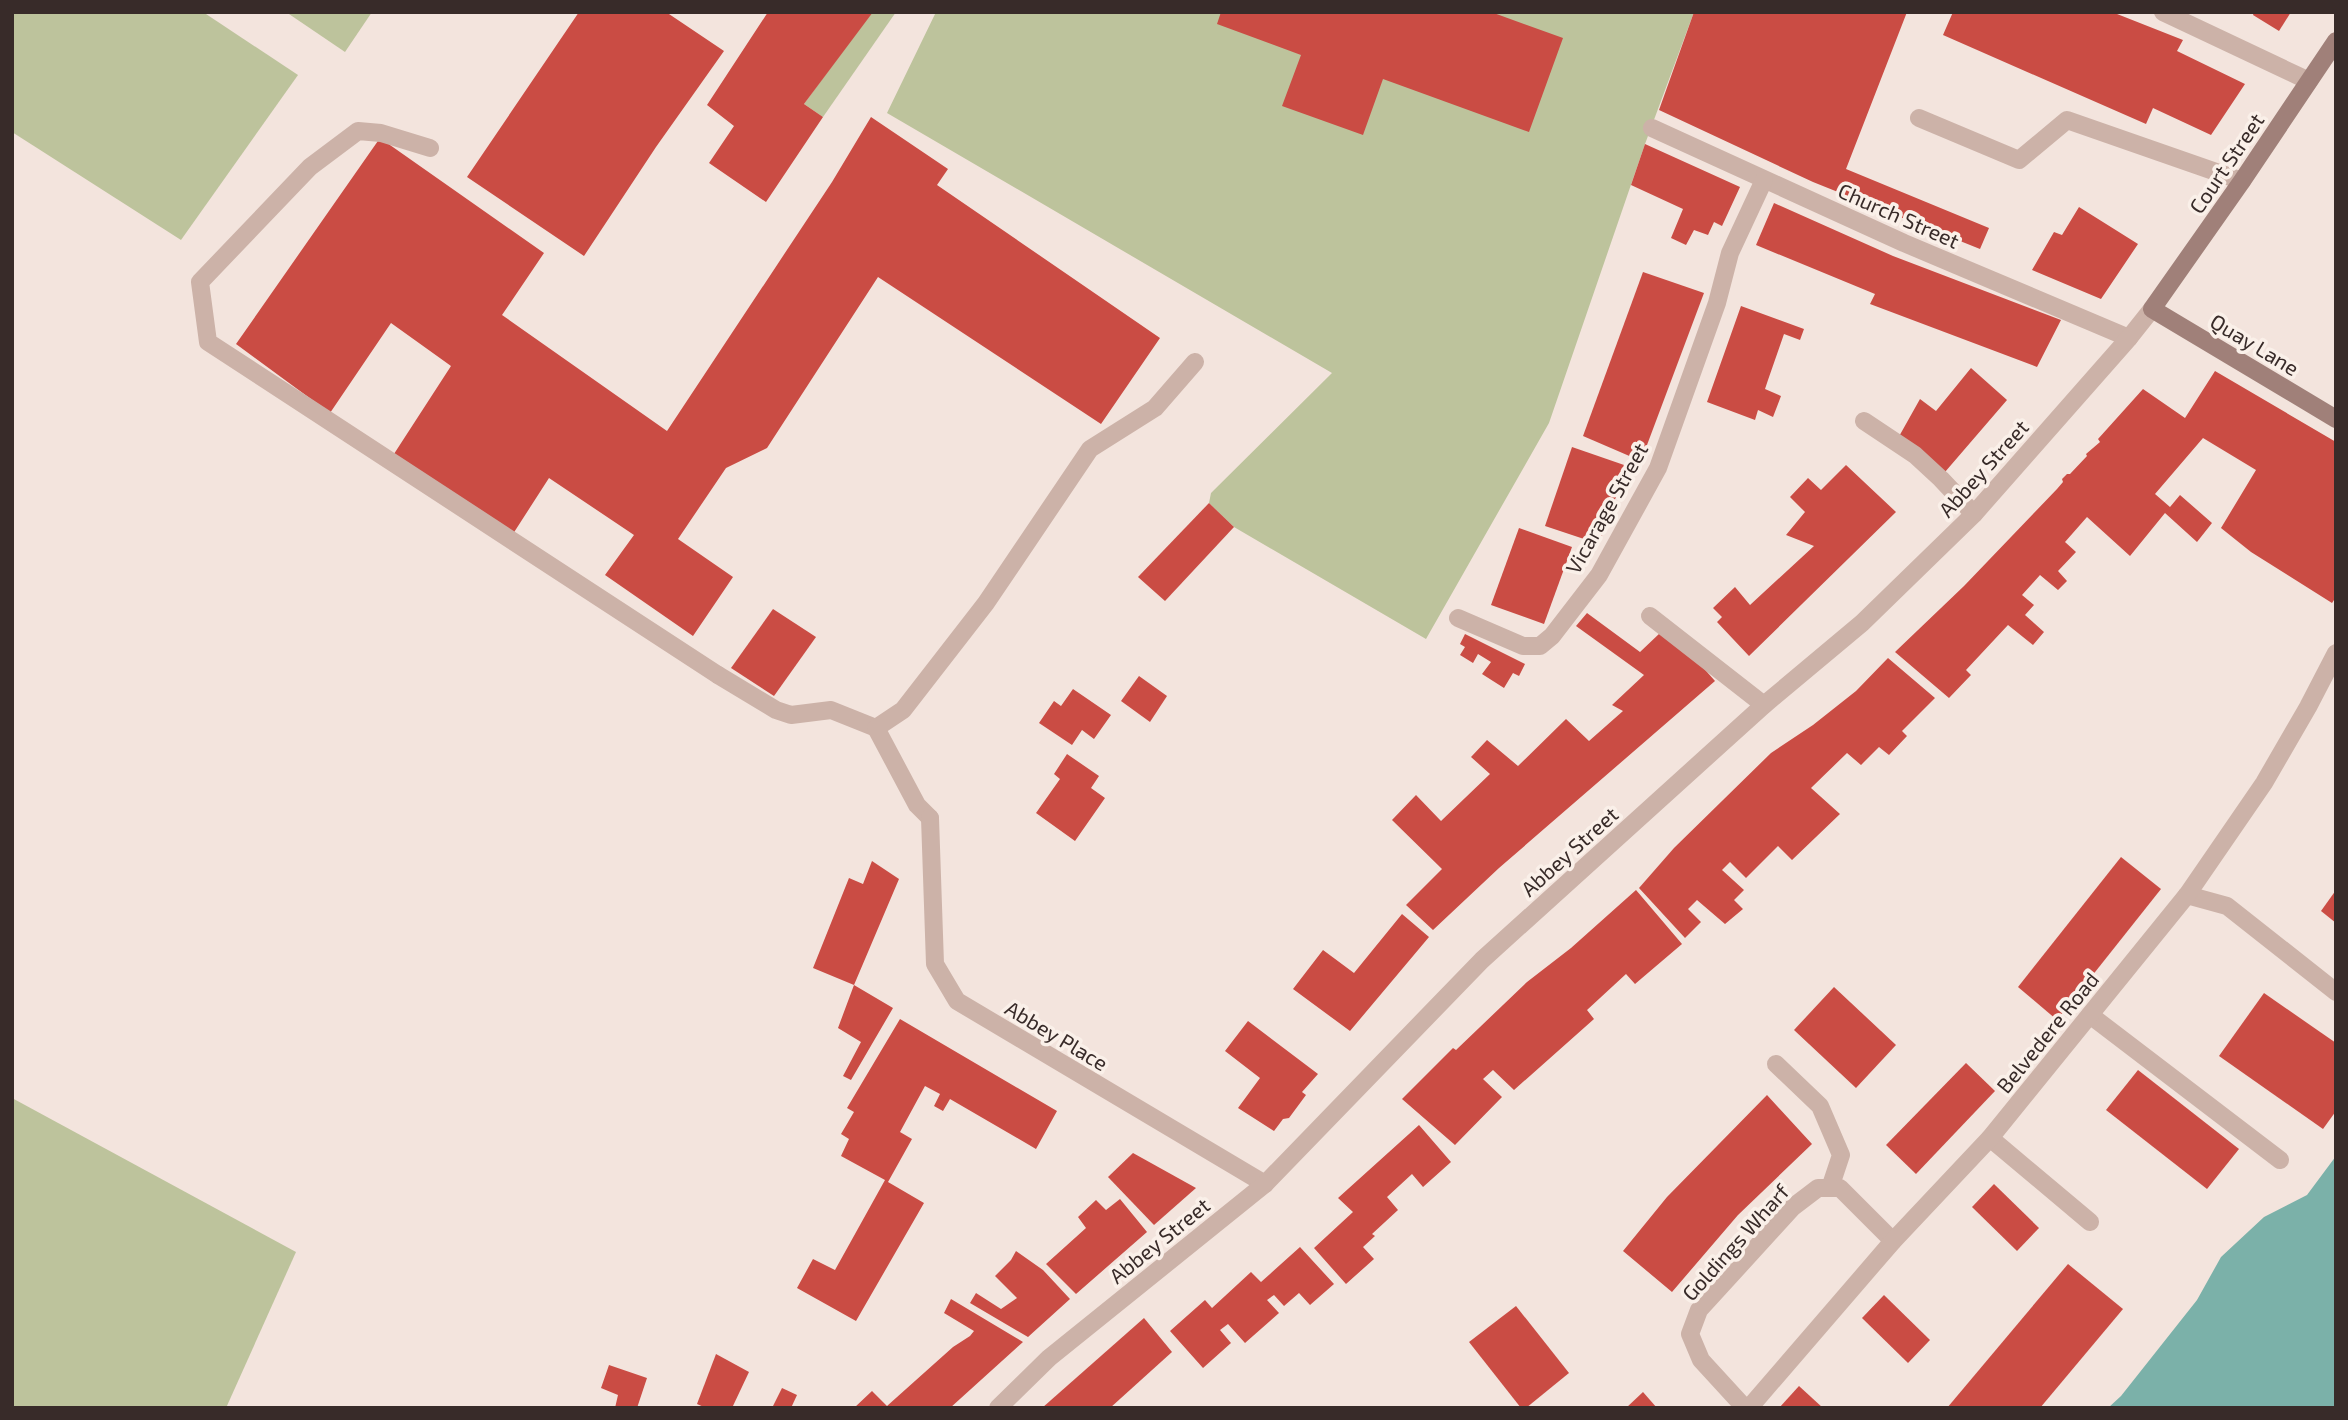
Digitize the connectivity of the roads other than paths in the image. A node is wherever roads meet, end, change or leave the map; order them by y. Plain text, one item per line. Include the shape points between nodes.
1 (2163, 12) edge
2 (2336, 41) edge
3 (2309, 80) junction
4 (1919, 118) dead end
5 (1652, 128) dead end
6 (430, 148) dead end
7 (1765, 180) junction
8 (2242, 181) junction
9 (2152, 309) junction
10 (2129, 338) junction
11 (1195, 362) dead end
12 (2336, 419) edge
13 (1864, 421) dead end
14 (1974, 514) junction
15 (1650, 616) dead end
16 (1458, 618) dead end
17 (2336, 653) edge
18 (1764, 705) junction
19 (876, 728) junction
20 (2187, 895) junction
21 (2336, 992) edge
22 (2090, 1015) junction
23 (1776, 1065) dead end
24 (1990, 1138) junction
25 (2280, 1160) dead end
26 (1265, 1184) junction
27 (1830, 1188) junction
28 (2090, 1222) dead end
29 (1893, 1241) junction
30 (998, 1408) edge
31 (1747, 1408) edge

1 - 3 street
2 - 3 main road, Court Street
3 - 8 main road, Court Street
4 - 8 street via 2019,160 2067,120
5 - 7 street, Church Street
6 - 19 street via 358,131 310,167 200,282 208,342 776,710 791,715 831,710
7 - 10 street, Church Street
7 - 16 street, Vicarage Street via 1730,253 1717,303 1658,468 1599,575 1540,646 1524,646
8 - 9 main road, Court Street
9 - 10 street, Abbey Street
9 - 12 main road, Quay Lane
10 - 14 street, Abbey Street
11 - 19 street via 1155,408 1090,449 986,603 903,710
13 - 14 street via 1915,455
14 - 18 street, Abbey Street via 1862,623
15 - 18 street
17 - 20 street, Belvedere Road via 2264,783
18 - 26 street, Abbey Street via 1482,960
19 - 26 street, Abbey Place via 917,806 930,818 935,964 957,1002
20 - 21 street via 2227,906
20 - 22 street, Belvedere Road
22 - 24 street, Belvedere Road
22 - 25 street
23 - 27 street via 1820,1106 1831,1130 1841,1155
24 - 28 street
24 - 29 street, Belvedere Road
26 - 30 street, Abbey Street via 1049,1358
27 - 29 street via 1840,1188
27 - 31 street, Goldings Wharf via 1818,1188 1793,1206 1699,1310 1690,1334 1701,1360
29 - 31 street, Belvedere Road

